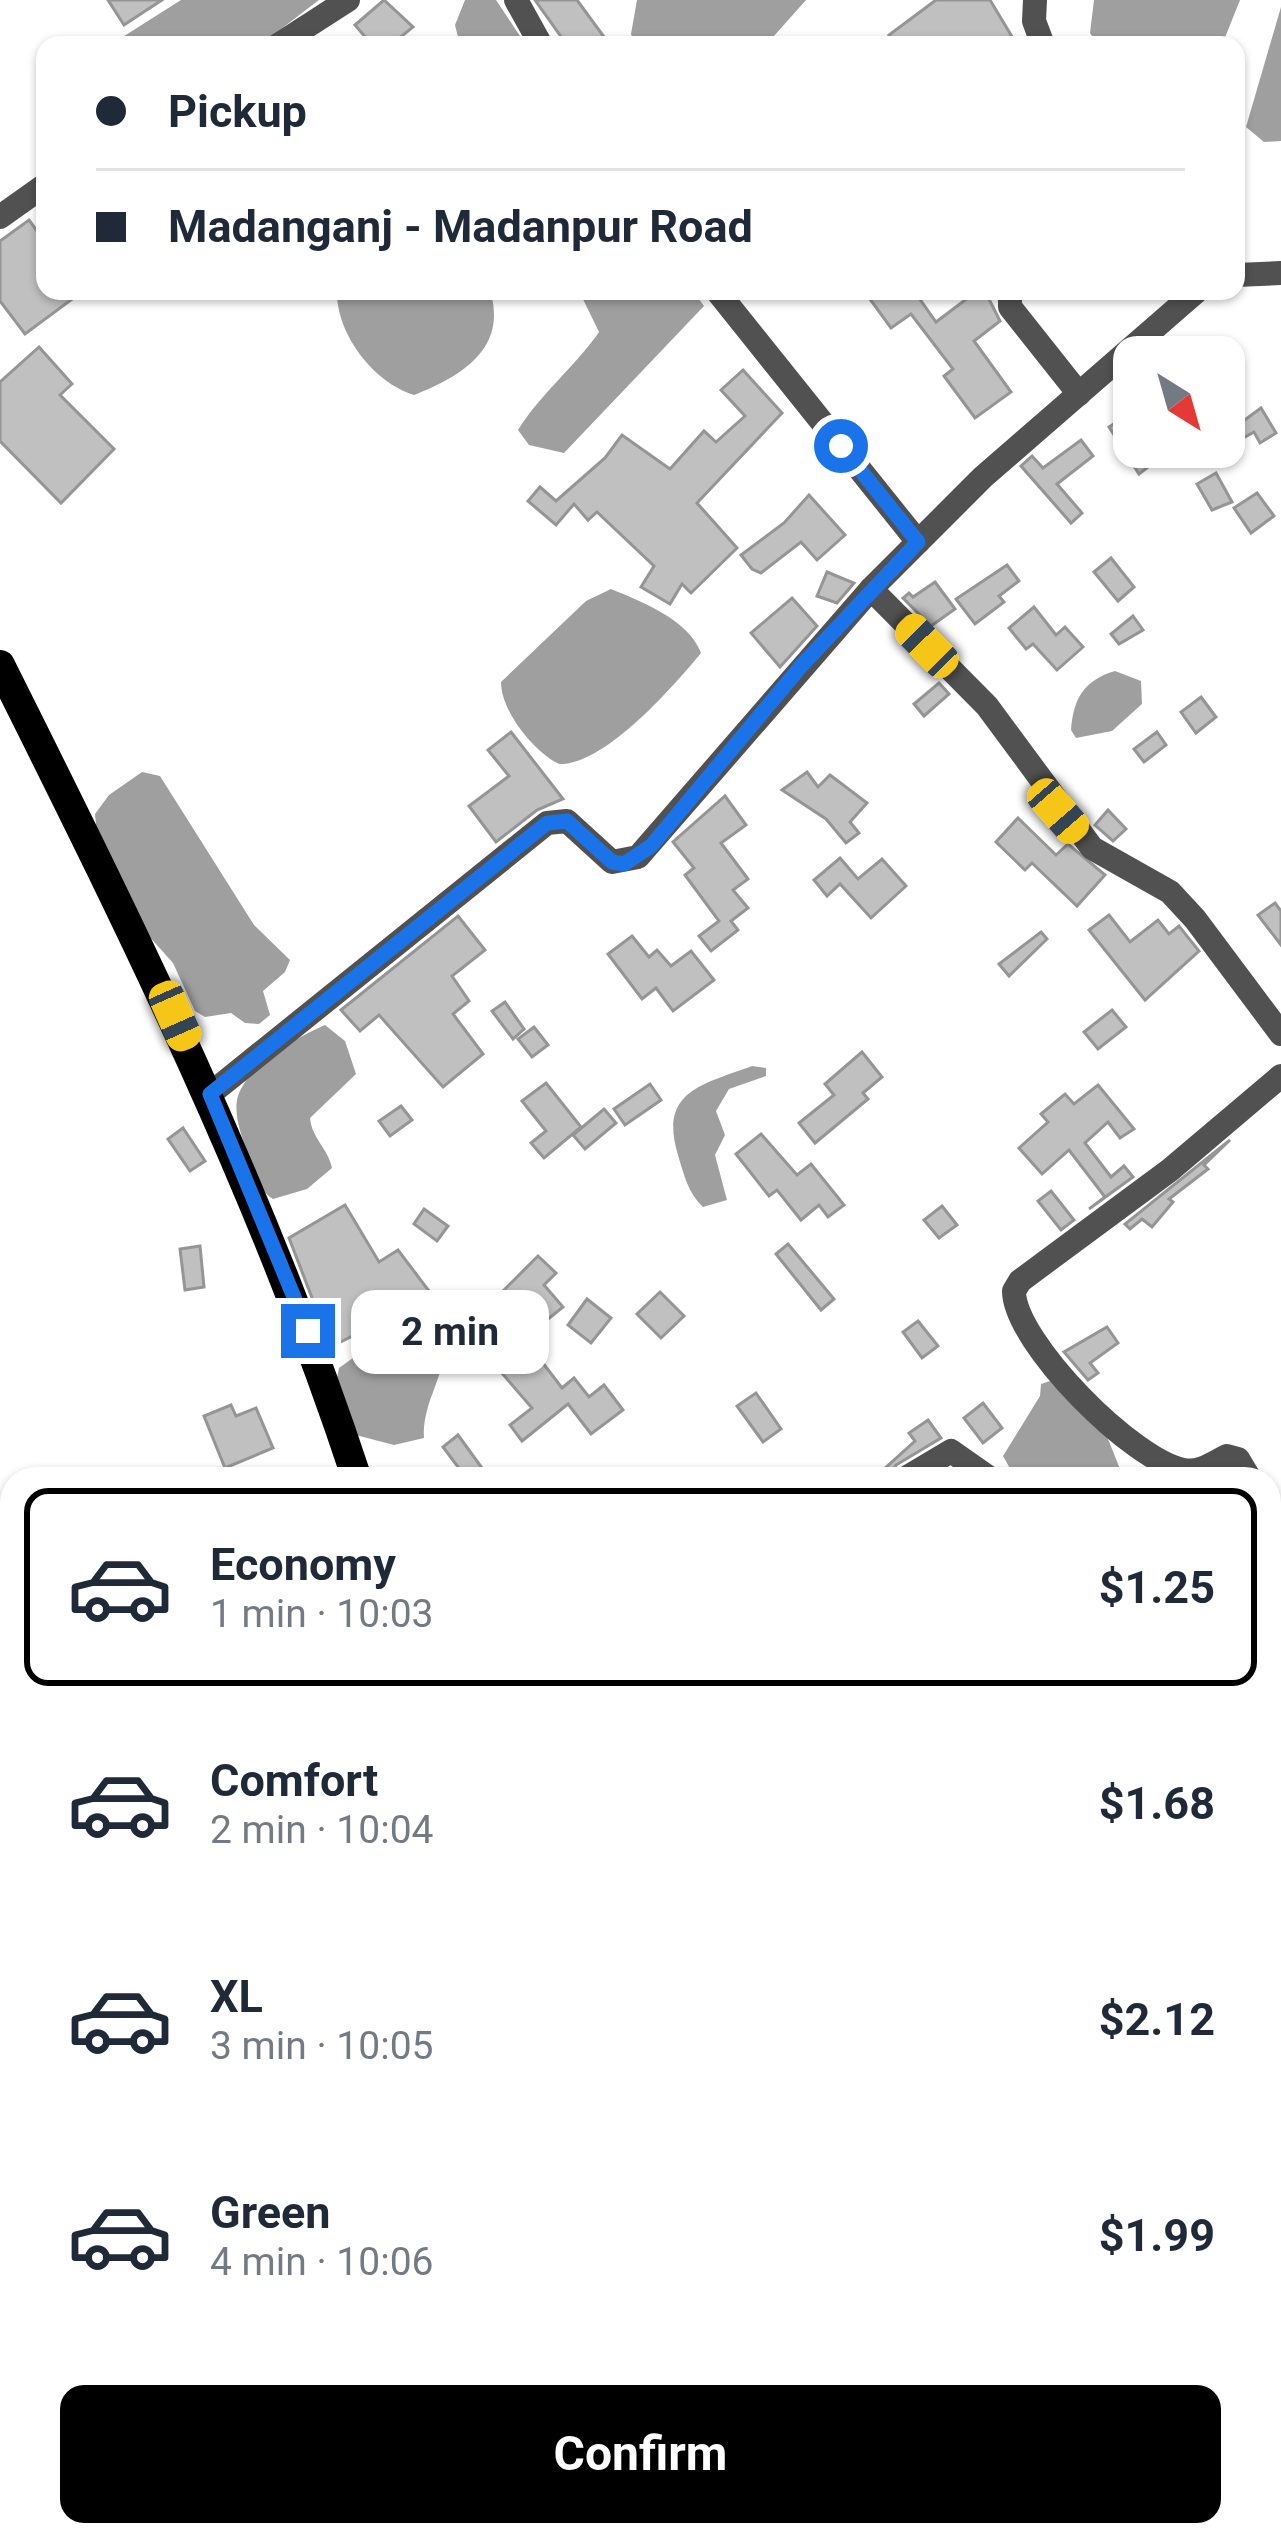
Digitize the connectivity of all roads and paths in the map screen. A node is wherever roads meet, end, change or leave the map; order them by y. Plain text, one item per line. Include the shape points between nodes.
1 (348, 0) edge
2 (516, 0) edge
3 (1035, 0) edge
4 (292, 36) edge
5 (536, 36) edge
6 (1040, 36) edge
7 (36, 191) edge
8 (0, 217) edge
9 (1281, 272) edge
10 (1245, 274) edge
11 (724, 300) edge
12 (1010, 300) edge
13 (1187, 300) edge
14 (1079, 394) junction
15 (918, 542) junction
16 (871, 589) junction
17 (0, 665) edge
18 (1281, 1034) edge
19 (1281, 1076) edge
20 (210, 1094) junction
21 (353, 1467) edge
22 (925, 1467) edge
23 (974, 1467) edge
24 (1174, 1467) edge
25 (1207, 1467) edge
26 (1243, 1467) edge

1 - 4 street
2 - 5 street
3 - 6 street
7 - 8 street
9 - 10 street
11 - 15 street
12 - 14 street
13 - 14 street
14 - 15 street
15 - 16 street
16 - 18 street via 986,706 1091,848 1171,892
16 - 20 street via 638,857 612,862 567,821 547,823
17 - 20 main road
19 - 24 street via 1014,1291 1026,1332 1071,1387
20 - 21 main road via 308,1331
22 - 23 street via 952,1451
25 - 26 street via 1227,1456

